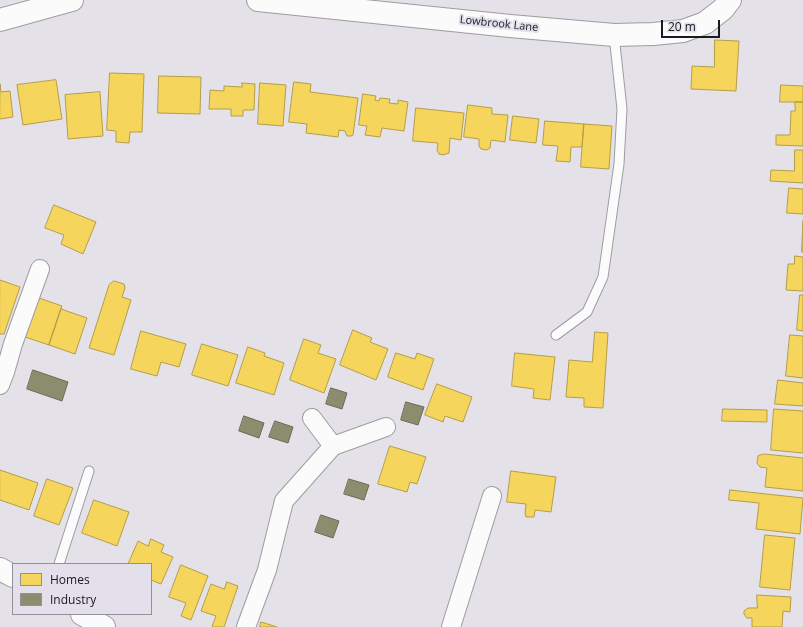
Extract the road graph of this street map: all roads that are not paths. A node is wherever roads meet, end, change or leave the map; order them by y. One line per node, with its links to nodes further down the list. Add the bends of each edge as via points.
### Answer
1 (72, 0): 4 (street)
2 (258, 0): 5 (street, Lowbrook Lane)
3 (730, 0): 5 (street, Lowbrook Lane, via 705,23 683,31)
4 (0, 20)
5 (614, 35): 7 (lane, via 622,109 620,156 603,277 587,312)
6 (40, 269): 8 (street)
7 (556, 335)
8 (0, 385)
9 (312, 418): 11 (street)
10 (386, 427): 11 (street)
11 (333, 446): 19 (street, via 284,501 267,570)
12 (89, 471): 14 (lane)
13 (492, 496): 20 (street)
14 (59, 563)
15 (0, 569): 16 (street)
16 (12, 575)
17 (84, 615): 18 (street)
18 (104, 627)
19 (246, 627)
20 (451, 627)

